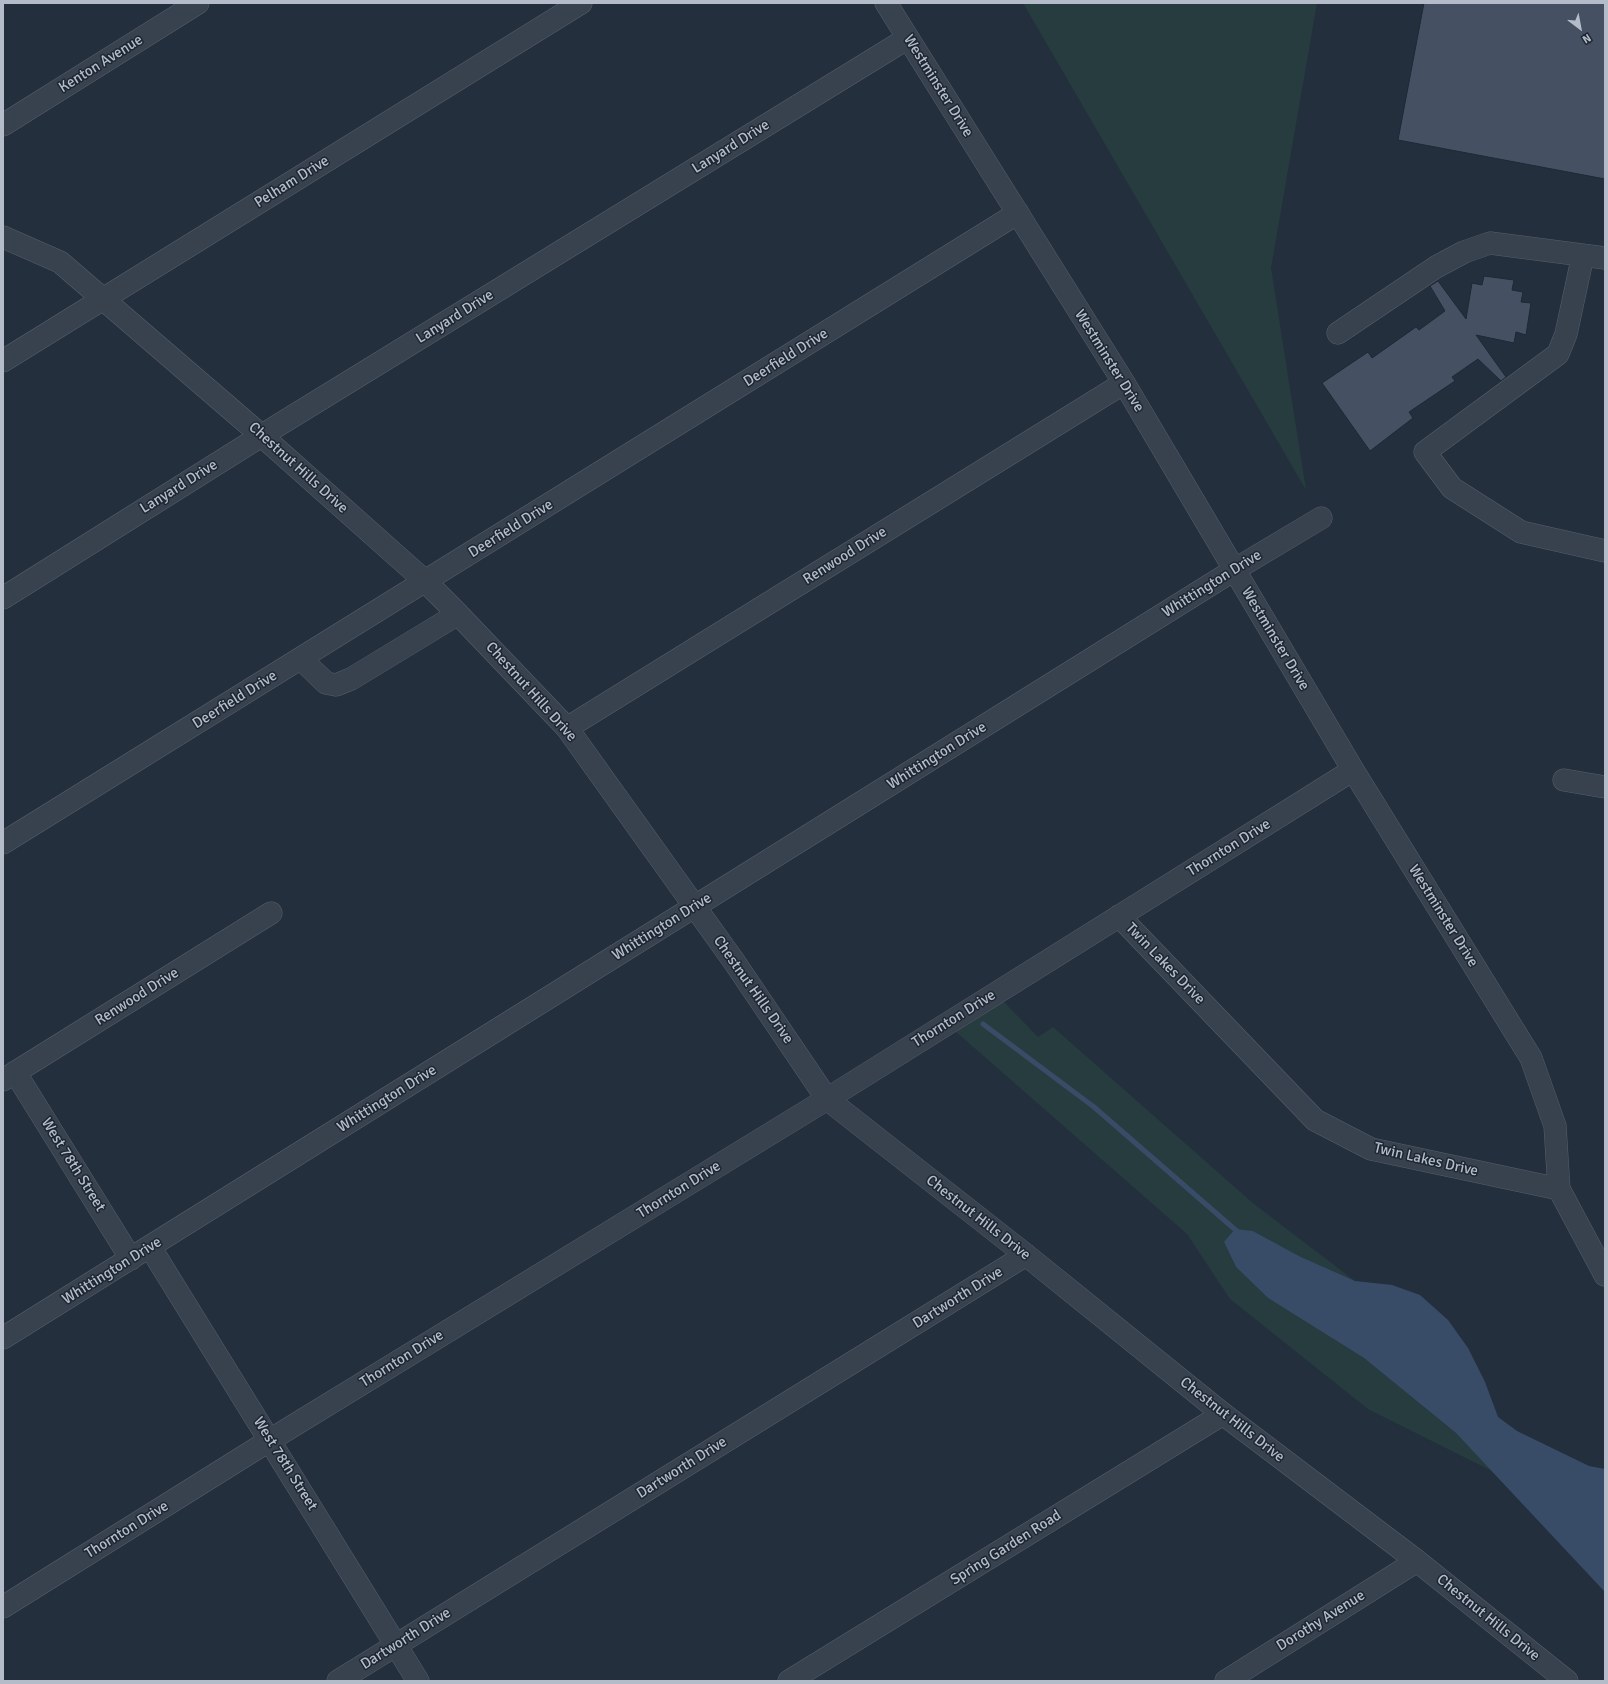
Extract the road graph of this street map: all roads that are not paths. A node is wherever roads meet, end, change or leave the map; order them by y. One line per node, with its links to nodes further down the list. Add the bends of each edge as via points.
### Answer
1 (198, 3): 5 (street, Kenton Avenue)
2 (581, 3): 10 (street, Pelham Drive)
3 (886, 3): 4 (street, Westminster Drive)
4 (908, 38): 6 (street, Westminster Drive); 14 (street, Lanyard Drive)
5 (3, 125)
6 (1018, 213): 13 (street, Westminster Drive); 18 (street, Deerfield Drive)
7 (3, 237): 10 (street, Chestnut Hills Drive, via 60,262)
8 (1582, 255): 9 (street); 11 (street, via 1490,243 1436,266); 16 (street, via 1566,334 1558,354 1424,452 1452,488 1521,532)
9 (1605, 258)
10 (102, 299): 12 (street, Pelham Drive); 14 (street, Chestnut Hills Drive)
11 (1338, 333)
12 (3, 361)
13 (1124, 383): 17 (street, Westminster Drive); 22 (street, Renwood Drive)
14 (262, 436): 18 (street, Chestnut Hills Drive); 19 (street, Lanyard Drive)
15 (1322, 518): 17 (street, Whittington Drive)
16 (1605, 551)
17 (1234, 570): 23 (street, Westminster Drive); 27 (street, Whittington Drive)
18 (426, 582): 20 (street, Chestnut Hills Drive); 21 (street, Deerfield Drive)
19 (3, 598)
20 (458, 614): 21 (street, via 351,679 336,685 326,683); 22 (street, Chestnut Hills Drive)
21 (301, 659): 26 (street, Deerfield Drive)
22 (567, 728): 27 (street, Chestnut Hills Drive)
23 (1353, 770): 29 (street, Thornton Drive); 32 (street, Westminster Drive, via 1531,1058 1555,1126)
24 (1564, 780): 25 (street)
25 (1605, 787)
26 (3, 843)
27 (694, 907): 31 (street, Chestnut Hills Drive); 33 (street, Whittington Drive)
28 (271, 913): 30 (street, Renwood Drive)
29 (1119, 916): 31 (street, Thornton Drive); 32 (street, Twin Lakes Drive, via 1315,1120 1371,1148)
30 (9, 1076): 35 (street, West 78th Street)
31 (827, 1099): 34 (street, Chestnut Hills Drive); 39 (street, Thornton Drive)
32 (1558, 1189): 36 (street)
33 (150, 1247): 35 (street, Whittington Drive); 39 (street, West 78th Street)
34 (1026, 1255): 38 (street, Chestnut Hills Drive); 42 (street, Dartworth Drive)
35 (131, 1259): 37 (street, Whittington Drive)
36 (1605, 1275)
37 (3, 1338)
38 (1223, 1414): 40 (street, Chestnut Hills Drive); 45 (street, Spring Garden Road)
39 (270, 1440): 41 (street, Thornton Drive); 42 (street, West 78th Street)
40 (1417, 1561): 46 (street, Dorothy Avenue); 47 (street, Chestnut Hills Drive)
41 (3, 1608)
42 (396, 1645): 43 (street, Dartworth Drive); 44 (street, West 78th Street)
43 (338, 1681)
44 (418, 1681)
45 (789, 1681)
46 (1226, 1681)
47 (1567, 1681)

